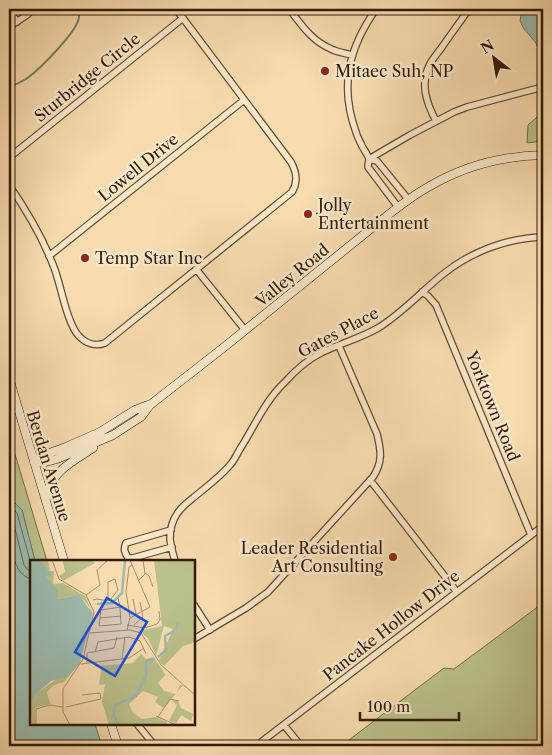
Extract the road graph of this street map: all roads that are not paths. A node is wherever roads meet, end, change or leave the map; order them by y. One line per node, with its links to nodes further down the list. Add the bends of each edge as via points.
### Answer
1 (9, 9): 8 (street)
2 (33, 9): 8 (street)
3 (176, 9): 7 (street)
4 (289, 9): 10 (street, via 314,39 331,50)
5 (376, 9): 10 (street)
6 (468, 9): 13 (street, via 426,75 428,108)
7 (184, 18): 12 (street); 15 (street, Sturbridge Circle)
8 (17, 22): 9 (street)
9 (9, 27)
10 (352, 55): 16 (street, via 347,93 352,120)
11 (543, 87): 13 (street, via 467,107)
12 (244, 100): 21 (street, Lowell Drive); 22 (street, via 291,162 296,175 295,187)
13 (436, 121): 16 (street)
14 (543, 155): 18 (main road, Valley Road, via 483,164 444,178)
15 (9, 159)
16 (369, 159): 18 (street, via 377,161); 19 (street, via 368,167)
17 (9, 185): 21 (street)
18 (408, 199): 19 (main road, Valley Road)
19 (398, 207): 24 (main road, Valley Road)
20 (543, 237): 23 (street, Gates Place, via 502,244 474,255 458,263)
21 (49, 256): 22 (street, via 74,330 83,340 95,345 105,343)
22 (196, 269): 24 (street)
23 (422, 292): 25 (street, Gates Place, via 378,328); 34 (street, Yorktown Road, via 436,305)
24 (245, 330): 27 (main road, Valley Road)
25 (339, 346): 30 (street, via 377,434 380,464); 33 (street, Gates Place, via 309,360 282,385 230,465 181,508)
26 (9, 378): 29 (main road, Berdan Avenue)
27 (150, 405): 28 (main road, Valley Road, via 141,417); 29 (main road, Valley Road)
28 (113, 435): 29 (main road, Valley Road, via 57,459); 31 (main road, via 59,472 48,489)
29 (34, 462): 31 (main road, Berdan Avenue)
30 (370, 480): 38 (street); 40 (street, via 268,592)
31 (46, 500): 36 (main road, Berdan Avenue)
32 (543, 526): 34 (street, Pancake Hollow Drive)
33 (171, 530): 35 (street, Gates Place); 35 (street, via 126,543 124,548 128,558 133,558)
34 (531, 535): 38 (street, Pancake Hollow Drive)
35 (172, 547): 37 (street, Gates Place)
36 (64, 560)
37 (175, 560)
38 (457, 592): 42 (street, Pancake Hollow Drive)
39 (195, 608): 40 (street)
40 (210, 630): 41 (street)
41 (195, 638)
42 (284, 724): 47 (street, Pancake Hollow Drive); 48 (street)
43 (111, 725): 45 (main road)
44 (138, 725): 46 (street)
45 (118, 746)
46 (155, 746)
47 (256, 746)
48 (301, 746)

